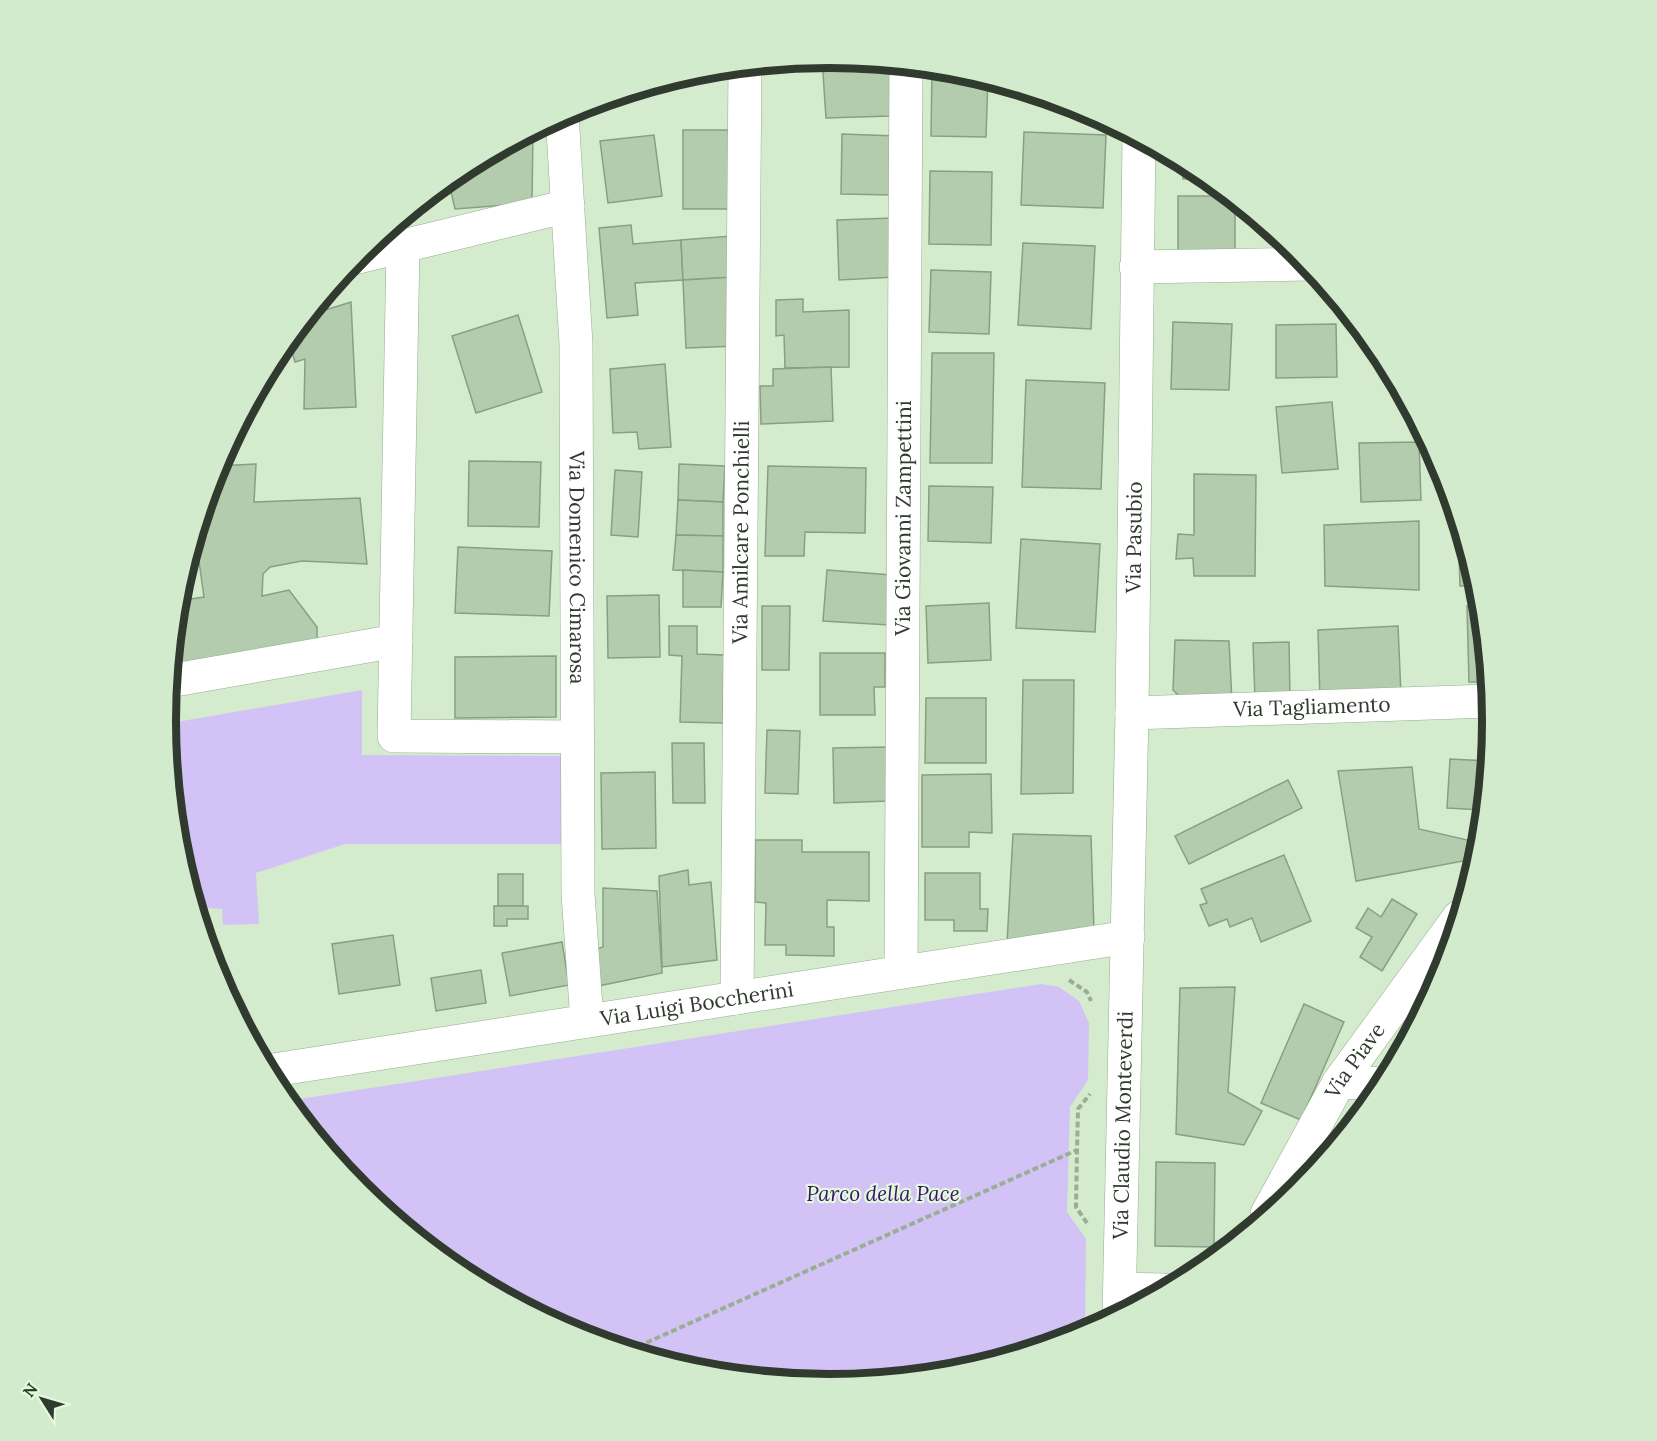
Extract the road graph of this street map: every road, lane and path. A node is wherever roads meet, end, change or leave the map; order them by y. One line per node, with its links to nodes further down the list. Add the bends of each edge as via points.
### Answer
1 (906, 72): 17 (street, Via Giovanni Zampettini)
2 (745, 73): 19 (street, Via Amilcare Ponchielli)
3 (563, 125): 5 (street, Via Domenico Cimarosa)
4 (1139, 146): 9 (street, Via Pasubio)
5 (568, 206): 6 (street); 14 (street, Via Domenico Cimarosa, via 576,344)
6 (403, 246): 7 (street); 10 (street)
7 (373, 253)
8 (1295, 264): 9 (street)
9 (1136, 267): 13 (street, Via Pasubio)
10 (396, 641): 11 (street); 14 (street, via 394,736)
11 (177, 680)
12 (1481, 701): 13 (street, Via Tagliamento)
13 (1132, 713): 15 (street, Via Pasubio)
14 (578, 737): 21 (street, Via Domenico Cimarosa, via 578,894)
15 (1128, 937): 17 (street, Via Luigi Boccherini); 29 (street, Via Claudio Monteverdi)
16 (1444, 937): 23 (street, Via Piave)
17 (901, 971): 19 (street, Via Luigi Boccherini)
18 (1063, 976): 20 (path, via 1088,992)
19 (737, 998): 21 (street, Via Luigi Boccherini)
20 (1095, 1011)
21 (587, 1021): 22 (street, Via Luigi Boccherini)
22 (277, 1069)
23 (1339, 1082): 24 (street); 27 (street, Via Piave)
24 (1371, 1083)
25 (1091, 1092): 26 (path, via 1078,1109)
26 (1077, 1150): 28 (path, via 1077,1207); 30 (path)
27 (1280, 1191)
28 (1090, 1226)
29 (1120, 1301)
30 (640, 1345)

